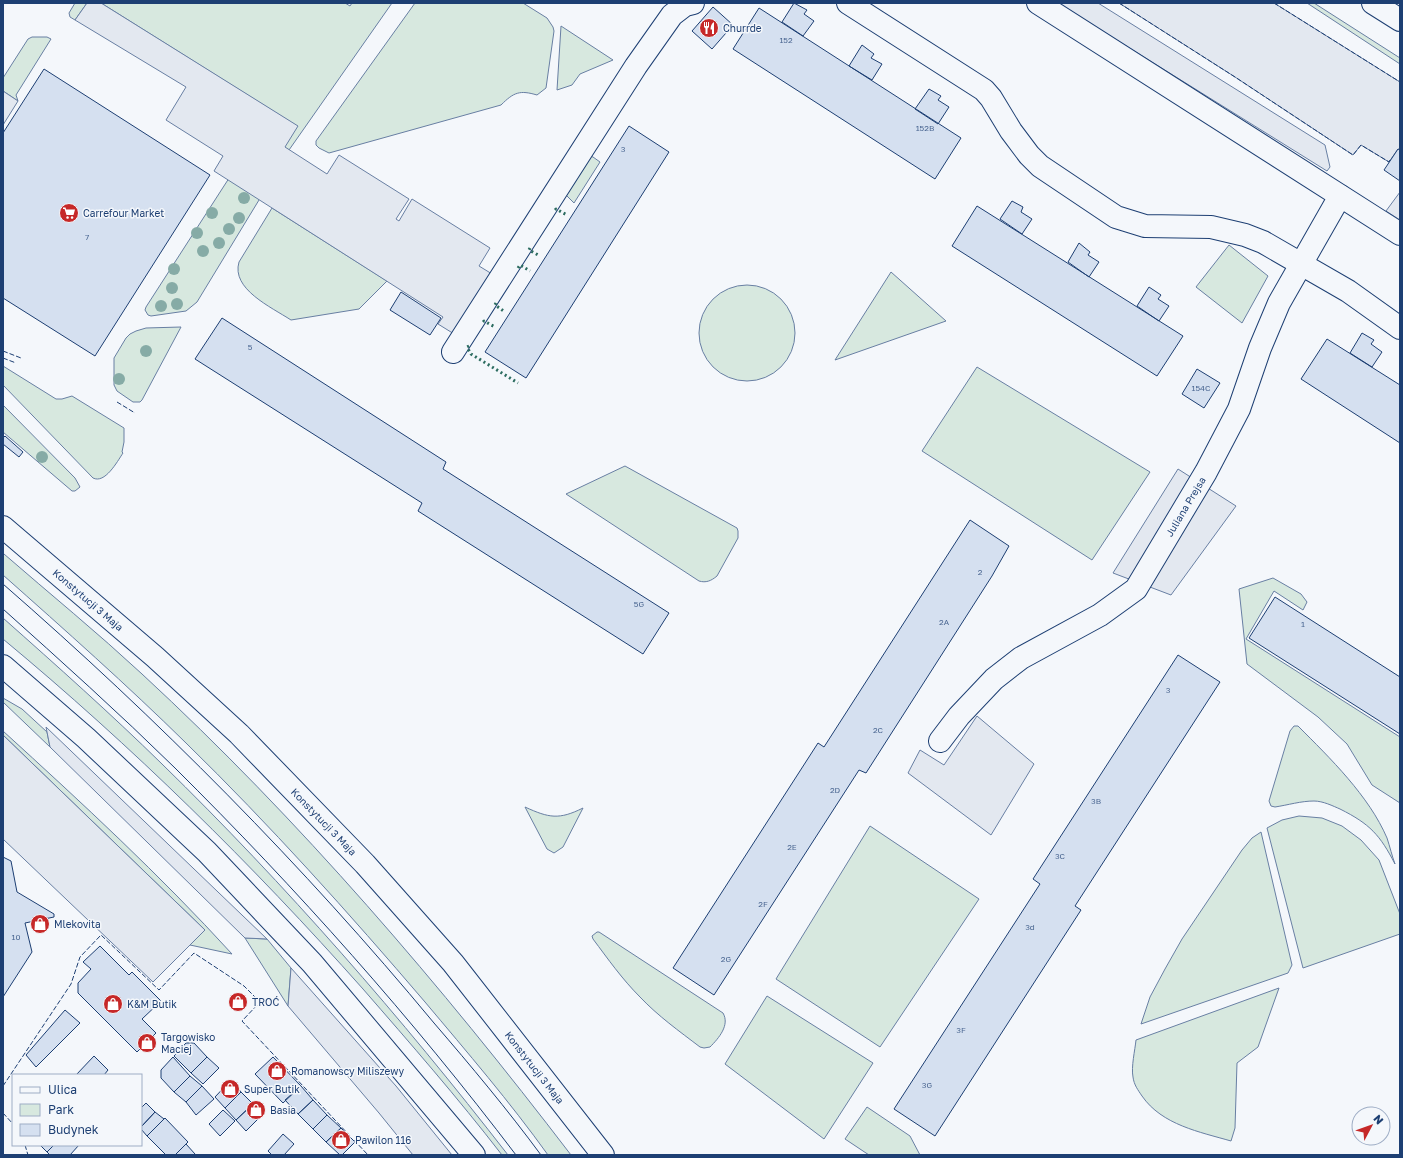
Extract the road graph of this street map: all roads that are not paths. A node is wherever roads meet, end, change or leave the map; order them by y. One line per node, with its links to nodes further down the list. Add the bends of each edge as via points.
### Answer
1 (693, 3): 10 (street, via 685,5 672,15 636,66)
2 (848, 3): 8 (street, via 984,90 992,98 1028,155 1040,166 1116,217 1145,226 1211,227 1245,235 1264,242)
3 (1038, 3): 6 (street)
4 (1373, 3): 5 (street)
5 (1400, 20)
6 (1340, 196): 7 (street); 8 (street, Juliana Prejsa)
7 (1400, 234)
8 (1302, 264): 9 (street, via 1348,291); 13 (street, Juliana Prejsa, via 1279,303 1239,409 1206,472 1136,589 1100,615 1021,658 994,679 959,716)
9 (1400, 328)
10 (452, 352)
11 (3, 527): 15 (street, Konstytucji 3 Maja, via 155,657 239,734 365,864 453,963)
12 (3, 666): 14 (street, via 131,780 217,863 312,963)
13 (940, 741)
14 (474, 1155)
15 (603, 1155)

